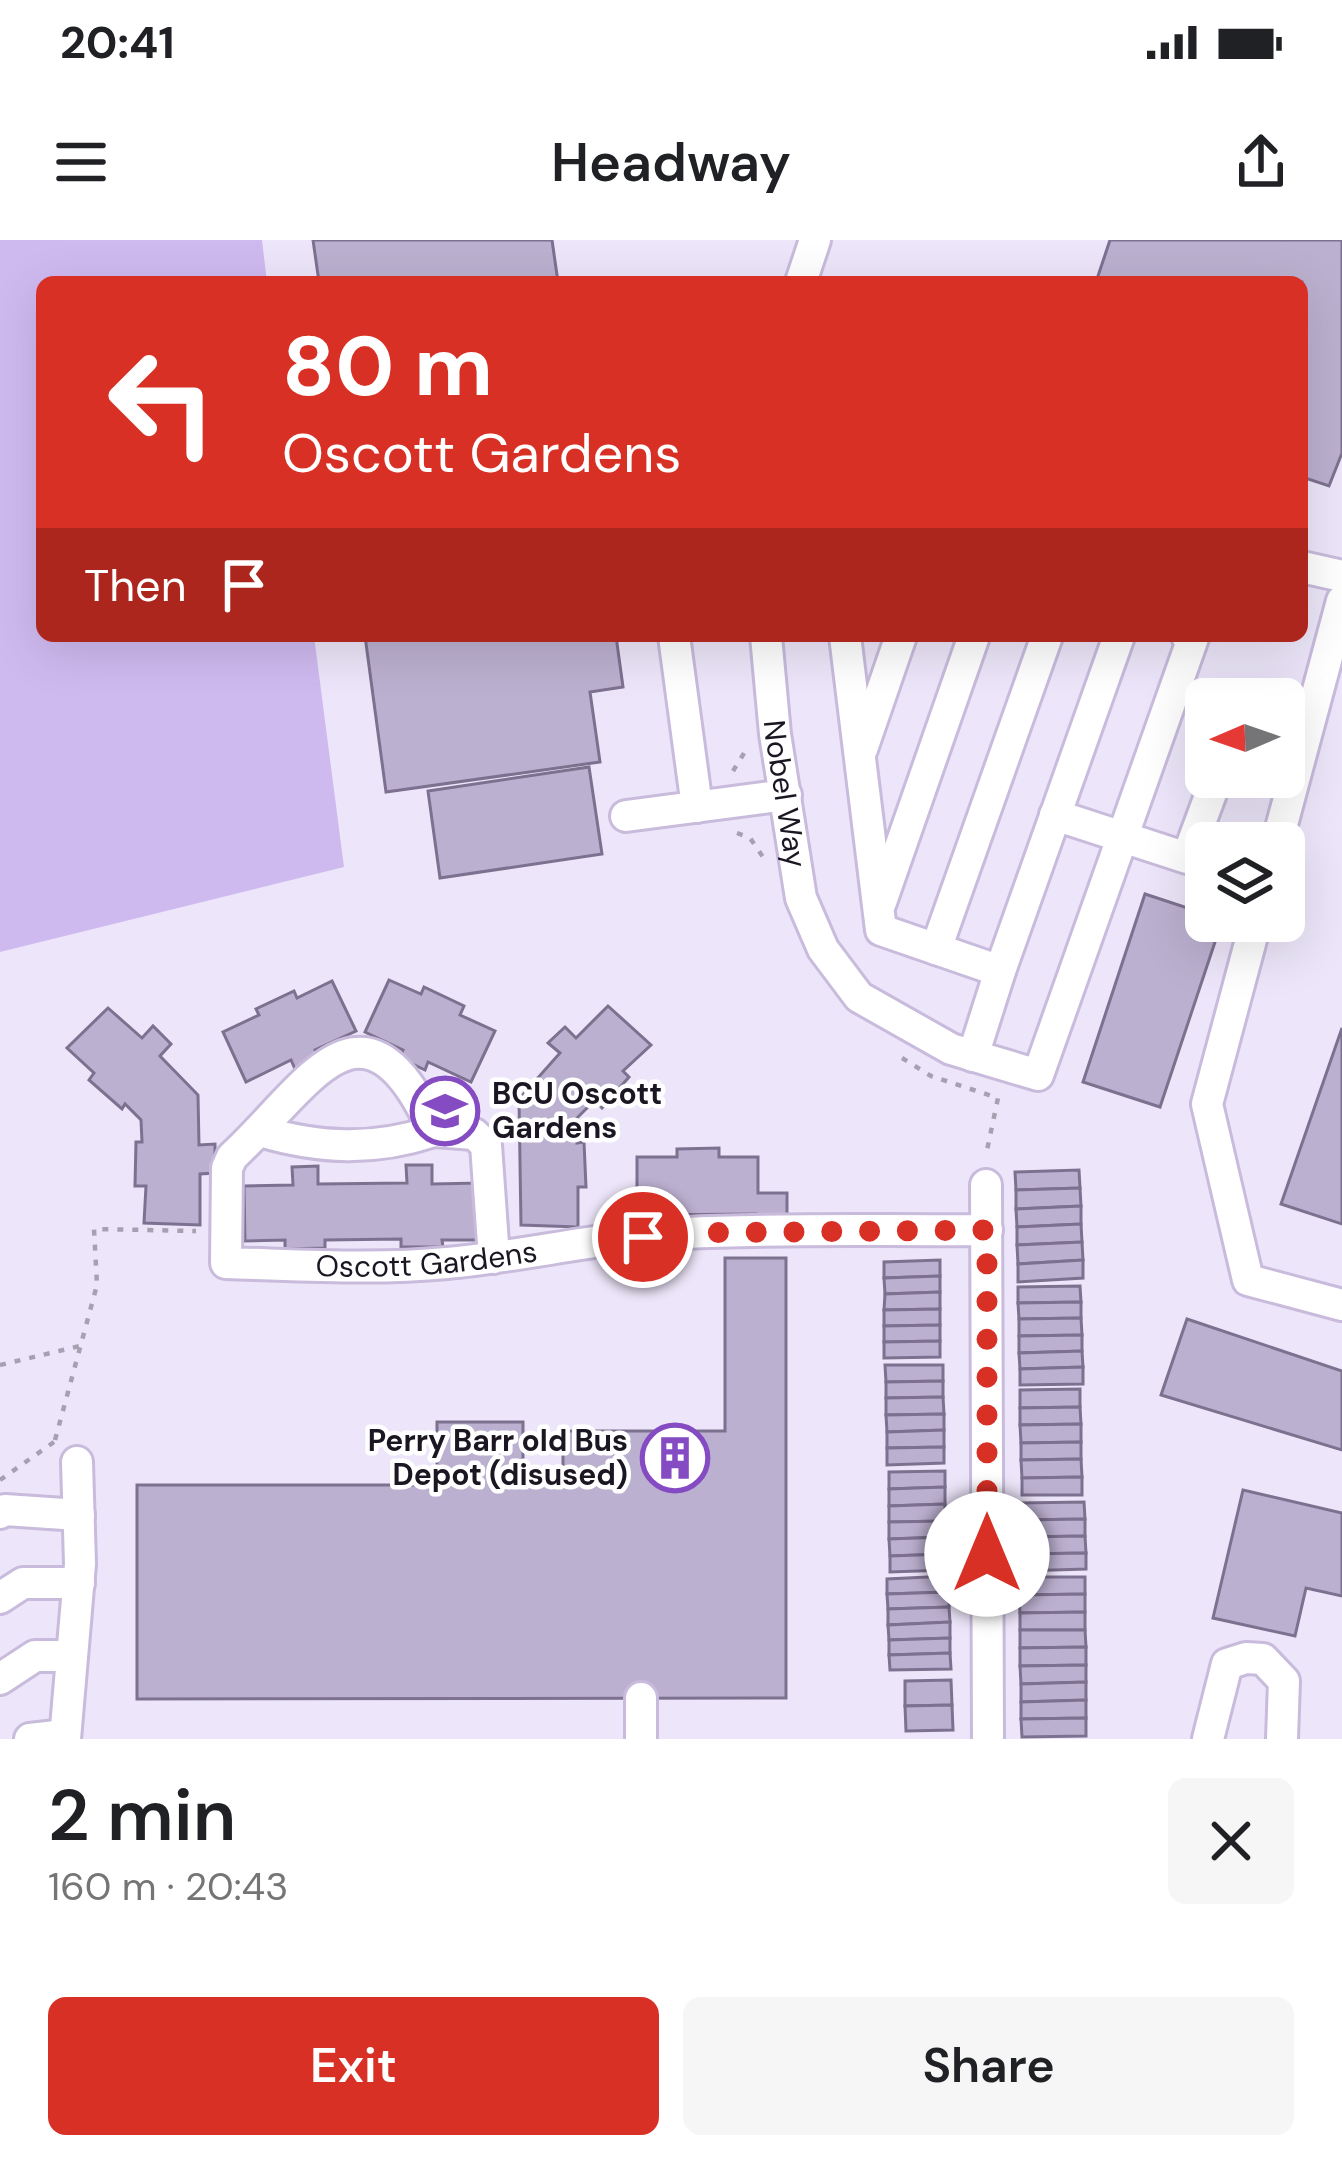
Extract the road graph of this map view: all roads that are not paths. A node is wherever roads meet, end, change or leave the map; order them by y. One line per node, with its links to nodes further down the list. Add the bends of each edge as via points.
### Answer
1 (815, 240): 2 (street)
2 (803, 276)
3 (1308, 568): 4 (street)
4 (1342, 576)
5 (1342, 601): 20 (street)
6 (675, 642): 17 (street)
7 (767, 642): 15 (street, Nobel Way)
8 (846, 642): 14 (street)
9 (899, 642): 14 (street)
10 (972, 642): 22 (street)
11 (1045, 642): 24 (street)
12 (1117, 642): 18 (street)
13 (1192, 642): 21 (street)
14 (860, 756): 22 (street)
15 (786, 795): 17 (street); 26 (street, Nobel Way, via 801,898 823,949 860,997)
16 (1209, 798): 21 (street, via 1187,858)
17 (697, 807): 19 (street)
18 (1055, 815): 21 (street); 25 (street)
19 (626, 816)
20 (1283, 822)
21 (1122, 837): 26 (street, Nobel Way, via 1038,1075)
22 (878, 910): 24 (street, via 881,930)
23 (1250, 942): 32 (street, via 1207,1104 1248,1280)
24 (936, 949): 25 (street)
25 (1000, 971): 26 (street)
26 (974, 1056)
27 (260, 1131): 28 (street, via 356,1147); 28 (street, via 325,1065 358,1050 405,1080); 31 (street, Oscott Gardens, via 227,1168 226,1263 394,1266)
28 (434, 1132): 31 (street, via 474,1134 486,1145)
29 (986, 1185): 30 (street)
30 (987, 1230): 31 (street, Oscott Gardens, via 680,1233); 44 (street)
31 (494, 1258)
32 (1342, 1305)
33 (63, 1453): 35 (street)
34 (0, 1513): 35 (street)
35 (79, 1515): 36 (street)
36 (79, 1583): 37 (street, via 23,1583); 38 (street)
37 (0, 1598)
38 (72, 1656): 39 (street, via 35,1656); 41 (street)
39 (0, 1679)
40 (641, 1698): 43 (street)
41 (65, 1737): 42 (street)
42 (30, 1739)
43 (641, 1739)
44 (988, 1739)
45 (1208, 1739): 46 (street, via 1227,1664 1246,1658 1263,1659 1284,1681)
46 (1282, 1739)

